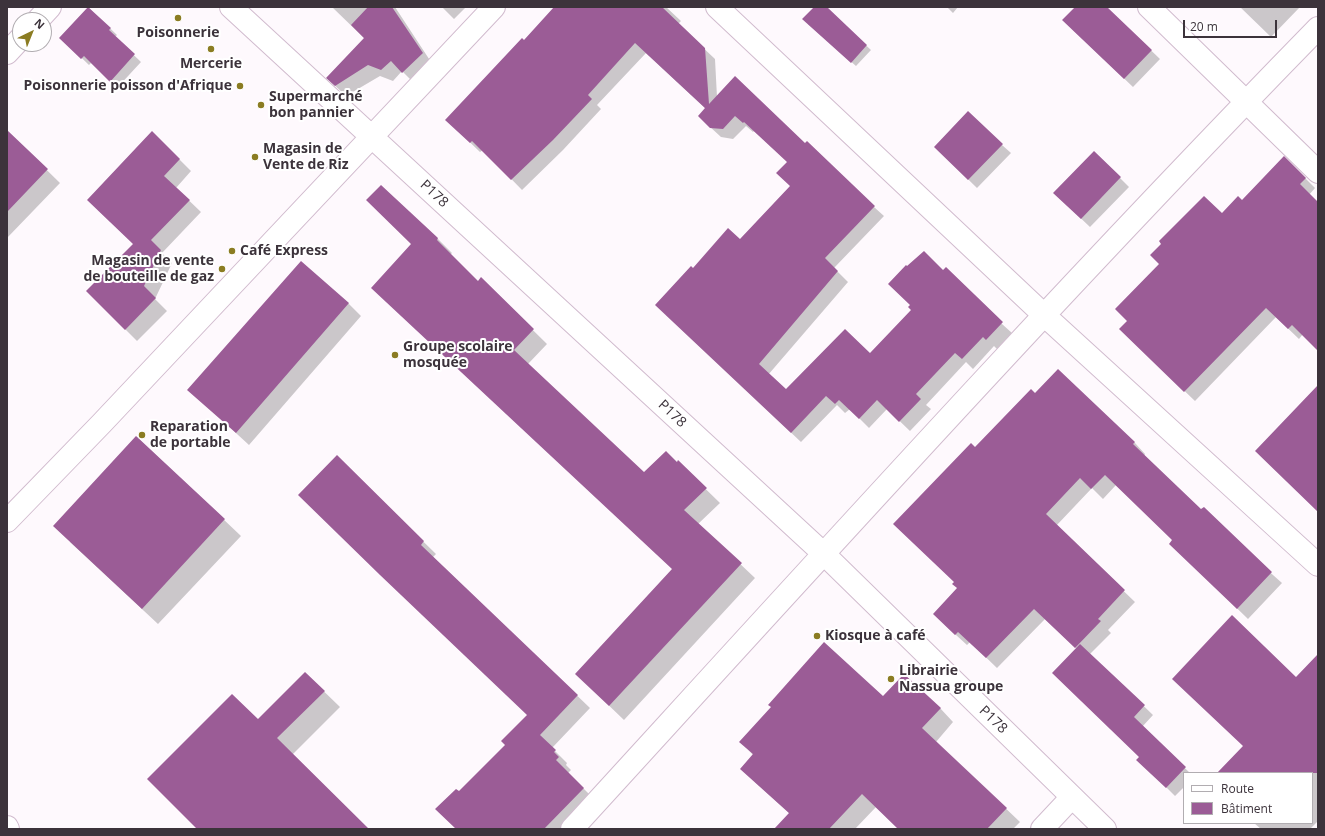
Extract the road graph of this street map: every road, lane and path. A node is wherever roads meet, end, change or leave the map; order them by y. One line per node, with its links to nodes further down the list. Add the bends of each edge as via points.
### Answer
1 (231, 7): 7 (street, P178)
2 (494, 7): 7 (street)
3 (716, 7): 9 (street)
4 (1149, 7): 6 (street)
5 (1318, 28): 6 (street)
6 (1246, 102): 8 (street); 9 (street)
7 (371, 136): 10 (street, via 102,423); 11 (street, P178)
8 (1318, 172)
9 (1044, 315): 11 (street); 12 (street)
10 (7, 520)
11 (824, 554): 13 (street, P178); 14 (street)
12 (1318, 565)
13 (1072, 797): 15 (street); 16 (street, P178)
14 (572, 829)
15 (1042, 829)
16 (1105, 829)

